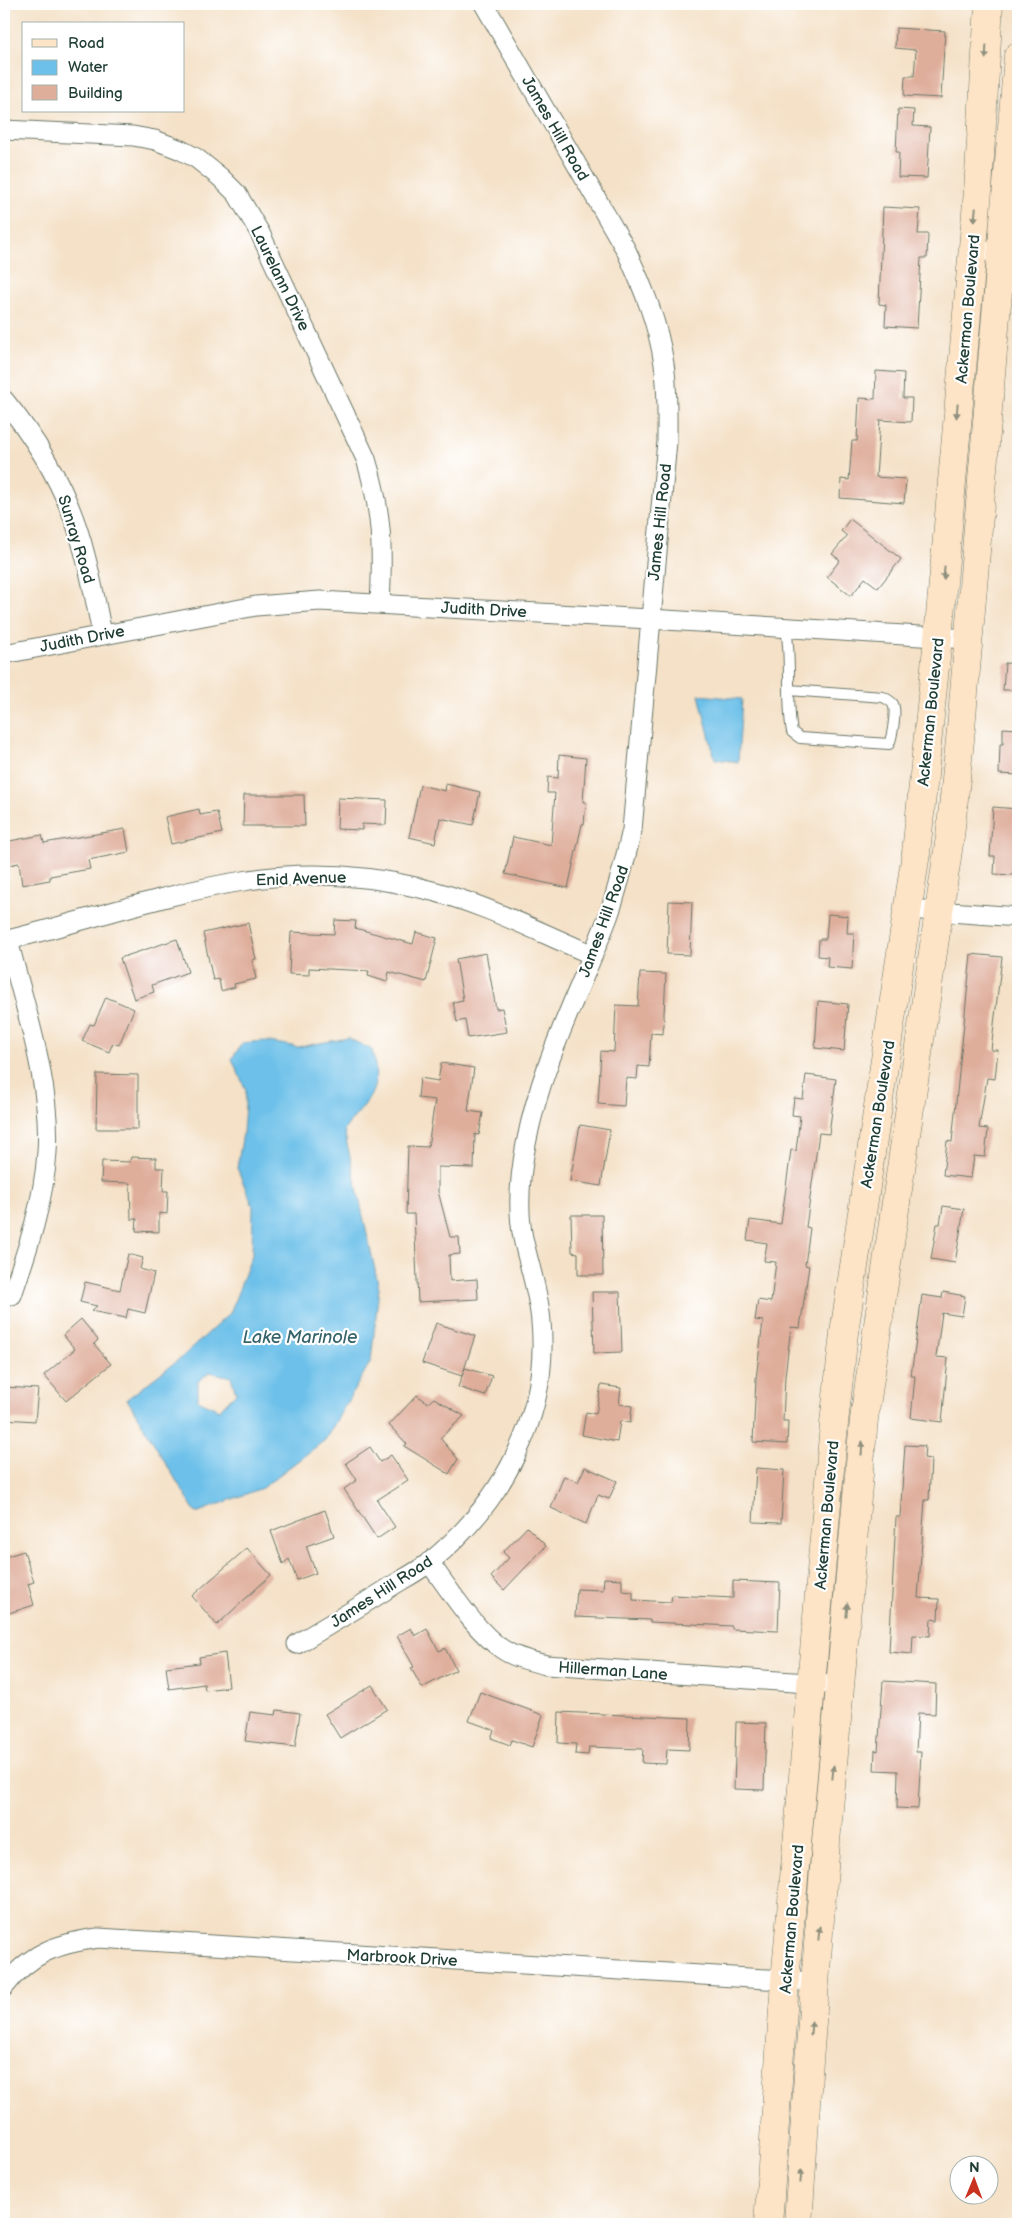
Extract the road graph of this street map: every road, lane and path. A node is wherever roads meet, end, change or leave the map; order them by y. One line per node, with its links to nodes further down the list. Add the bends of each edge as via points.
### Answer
1 (484, 4): 9 (street, James Hill Road, via 626,250 655,323 667,391 667,441)
2 (989, 4): 5 (street, Ackerman Boulevard, one-way to 5)
3 (1018, 56): 6 (street, Ackerman Boulevard)
4 (4, 130): 8 (street, Laurelann Drive, via 133,136 155,140 196,158 237,194 260,233 366,459 380,511)
5 (972, 250): 6 (street); 12 (street, Ackerman Boulevard, one-way to 12)
6 (1010, 254): 13 (street, Ackerman Boulevard)
7 (4, 400): 11 (street, Sunray Road, via 40,449 72,514 85,554)
8 (380, 603): 9 (street, Judith Drive); 11 (street, Judith Drive, via 320,600 256,606)
9 (650, 618): 10 (street, Judith Drive); 20 (street, James Hill Road, via 632,830 624,868)
10 (786, 628): 12 (street, Judith Drive); 15 (lane, via 790,648)
11 (102, 634): 14 (street, Judith Drive)
12 (938, 638): 13 (street, Judith Drive); 16 (street, Ackerman Boulevard)
13 (968, 639): 17 (street, Ackerman Boulevard, via 952,818)
14 (4, 654)
15 (789, 690): 15 (lane, via 792,732 800,738 889,744 894,706 883,697)
16 (909, 909): 17 (street); 24 (street, Ackerman Boulevard, via 844,1333)
17 (939, 912): 18 (street); 25 (street, Ackerman Boulevard, one-way to 17, via 864,1419)
18 (1018, 917)
19 (6, 941): 20 (street, Enid Avenue, via 243,881 343,876 421,888 465,901); 21 (street, via 42,1081 47,1116 44,1186)
20 (593, 955): 22 (street, James Hill Road, via 557,1038 540,1089 520,1179 523,1236 540,1309 543,1342 536,1405 509,1470 487,1504 466,1529)
21 (12, 1295)
22 (429, 1562): 23 (street, James Hill Road); 24 (street, Hillerman Lane, via 486,1637 520,1659 546,1665)
23 (297, 1644)
24 (811, 1683): 25 (street, Hillerman Lane); 26 (street, Ackerman Boulevard)
25 (840, 1685): 27 (street, Ackerman Boulevard, one-way to 25)
26 (785, 1981): 27 (street, Marbrook Drive); 28 (street, Marbrook Drive, via 98,1938 48,1949 15,1972); 29 (street, Ackerman Boulevard)
27 (815, 1982): 30 (street, Ackerman Boulevard, one-way to 27)
28 (4, 1987)
29 (768, 2224)
30 (798, 2224)

